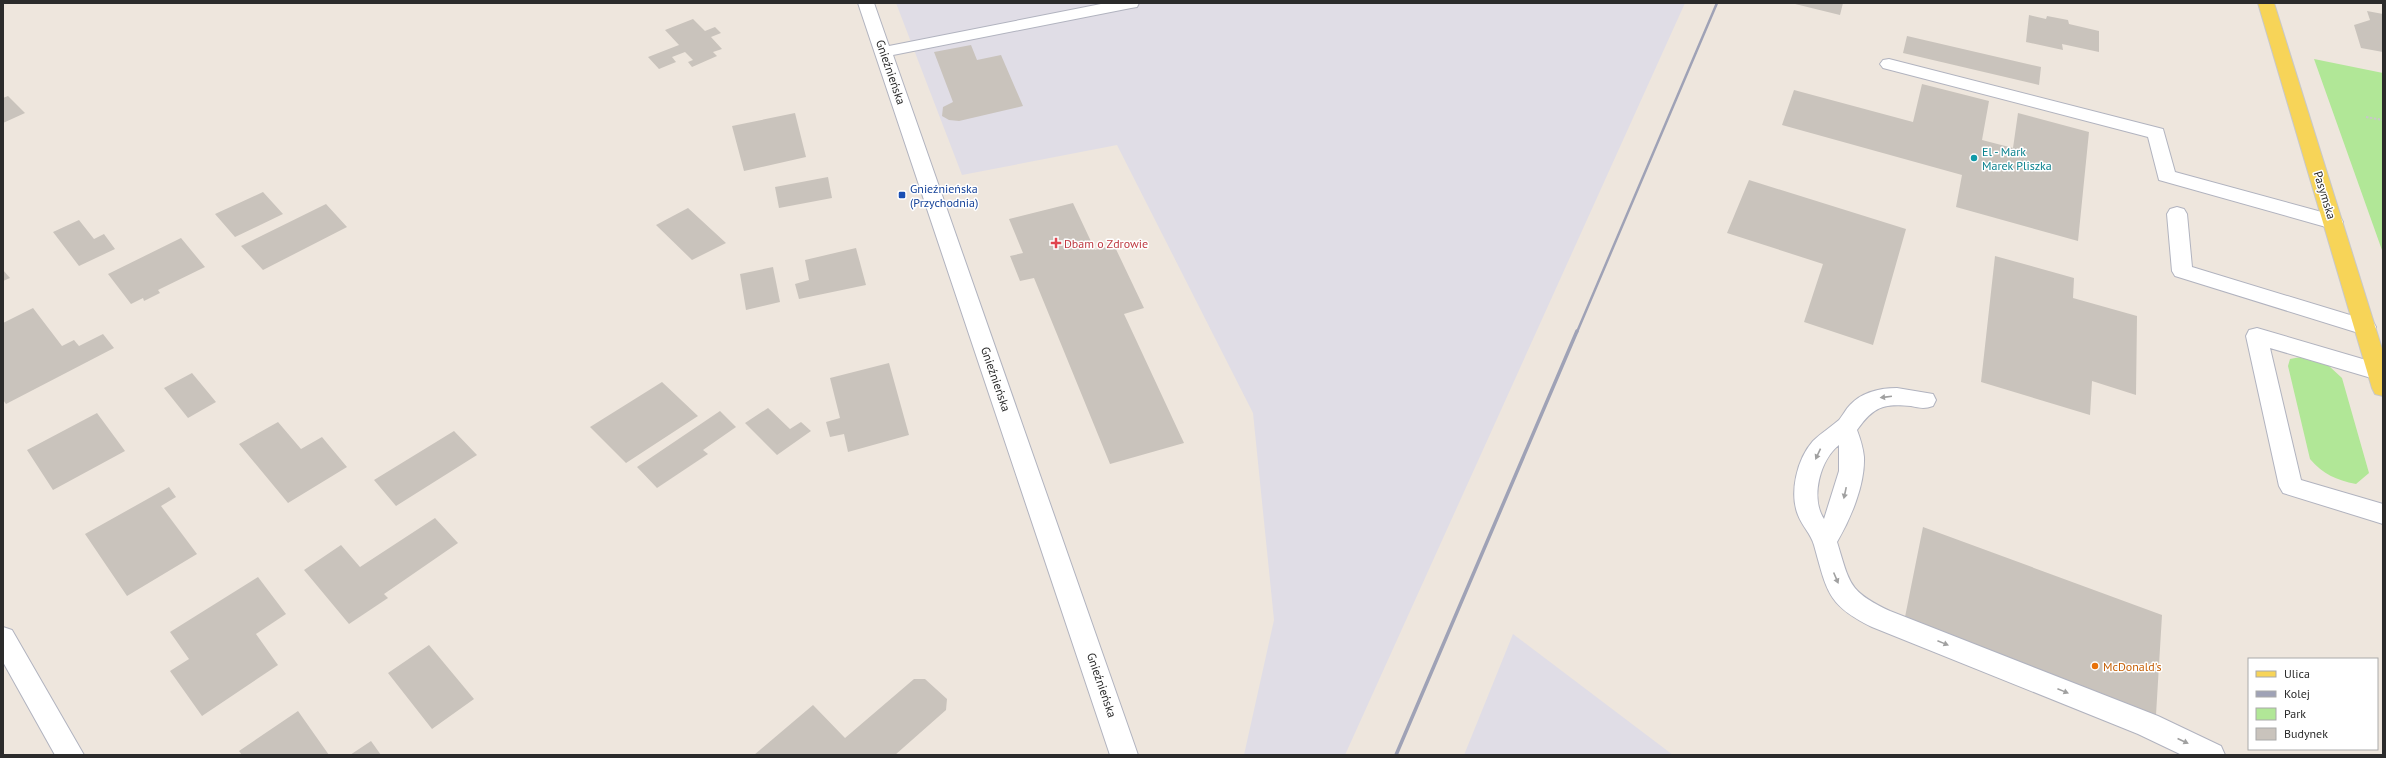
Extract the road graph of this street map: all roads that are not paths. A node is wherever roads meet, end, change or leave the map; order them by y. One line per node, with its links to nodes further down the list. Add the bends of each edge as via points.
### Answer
1 (866, 3): 4 (street, Gnieźnieńska)
2 (1131, 3): 4 (street)
3 (2266, 3): 7 (main road, Pasymska)
4 (884, 52): 16 (street, Gnieźnieńska)
5 (1889, 64): 7 (street, via 2156,133 2166,176)
6 (2177, 214): 8 (street, via 2182,271)
7 (2333, 222): 8 (main road, Pasymska)
8 (2365, 326): 9 (main road, Pasymska)
9 (2381, 380): 12 (street, via 2257,336 2290,486)
10 (1925, 400): 11 (street, one-way to 11, via 1898,396 1878,398 1858,411)
11 (1845, 428): 13 (street, one-way to 13, via 1852,460 1835,526); 13 (street, one-way to 13, via 1830,438 1819,450 1806,494 1810,514)
12 (2383, 514)
13 (1825, 540): 17 (street, one-way to 17, via 1840,589 1854,605 1881,619 2148,724)
14 (3, 638): 15 (street)
15 (70, 755)
16 (1124, 755)
17 (2211, 755)

